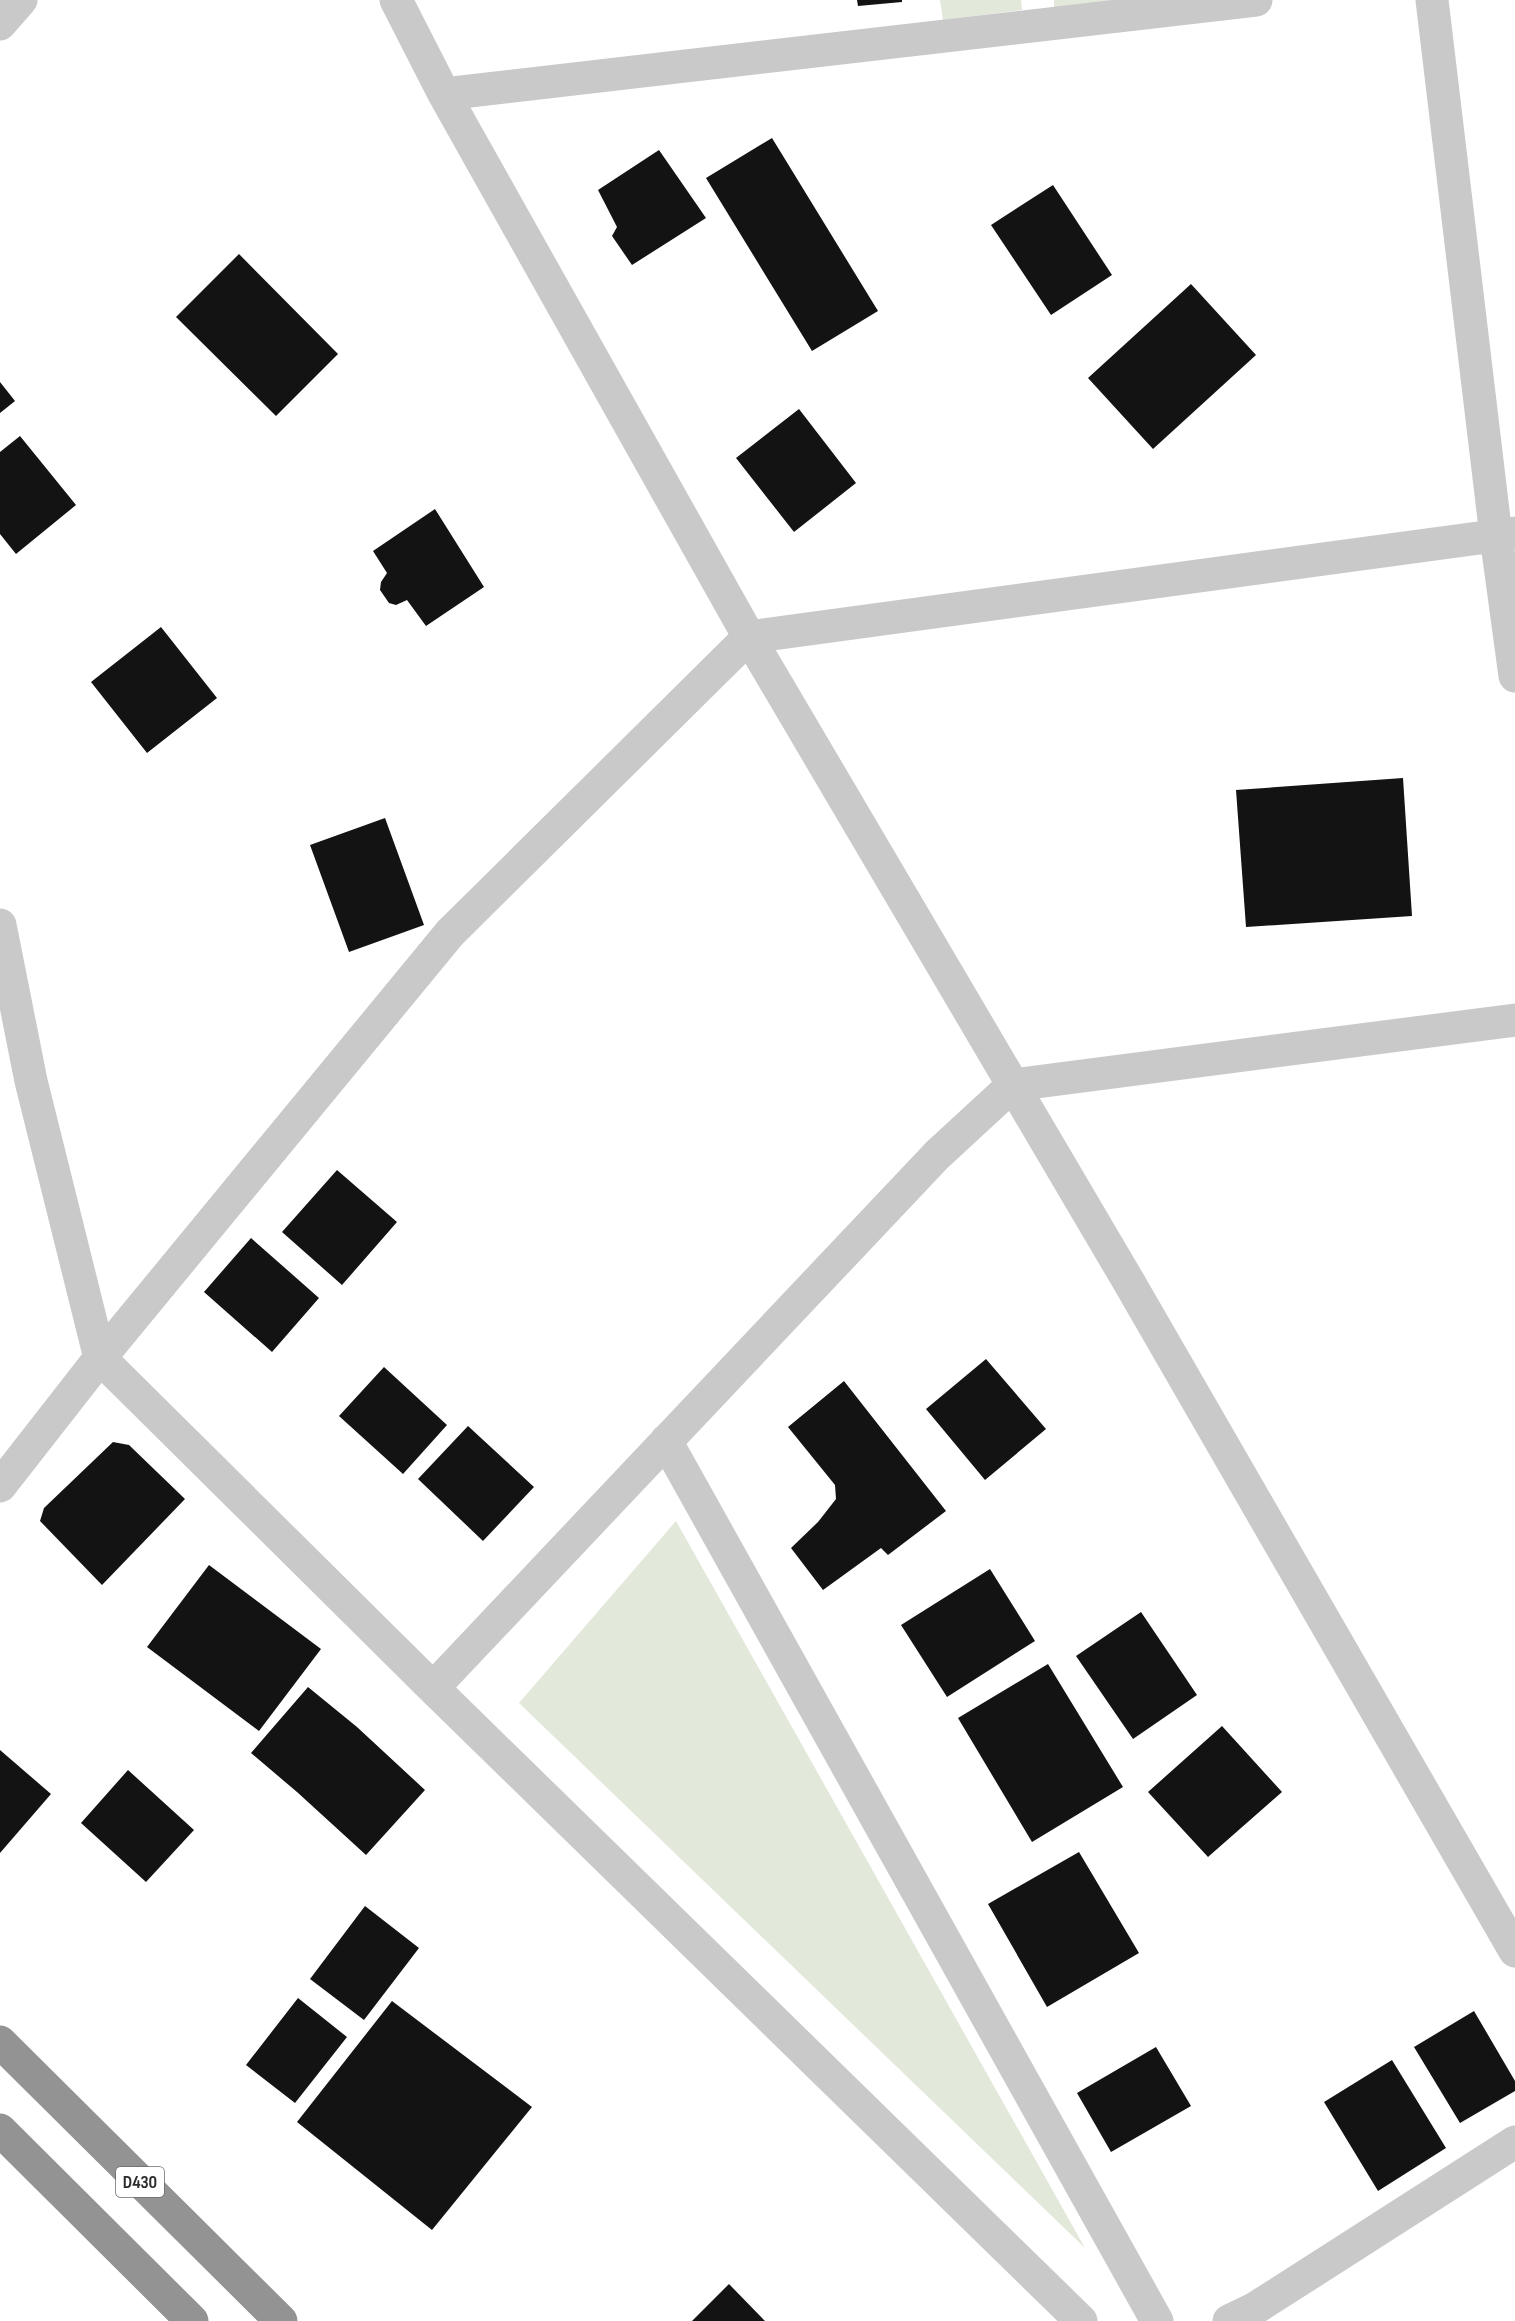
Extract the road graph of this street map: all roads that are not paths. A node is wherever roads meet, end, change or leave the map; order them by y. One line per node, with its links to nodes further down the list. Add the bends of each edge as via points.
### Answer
1 (21, 0): 5 (street)
2 (396, 0): 6 (street)
3 (1256, 0): 6 (street)
4 (1432, 0): 7 (street)
5 (0, 24)
6 (444, 94): 8 (street)
7 (1506, 535): 8 (street); 9 (street)
8 (750, 637): 12 (street); 13 (street, via 450,933)
9 (1515, 676)
10 (0, 925): 13 (street, via 31,1081)
11 (1515, 1020): 12 (street)
12 (1013, 1085): 14 (street, via 937,1155); 17 (street)
13 (100, 1358): 15 (street); 16 (street)
14 (666, 1441): 16 (street); 24 (street)
15 (0, 1486)
16 (433, 1688): 23 (street)
17 (1515, 1951)
18 (0, 2042): 22 (highway, D430)
19 (0, 2130): 21 (highway)
20 (1515, 2142): 25 (street, via 1254,2309)
21 (192, 2321)
22 (281, 2321)
23 (1081, 2321)
24 (1157, 2321)
25 (1229, 2321)

